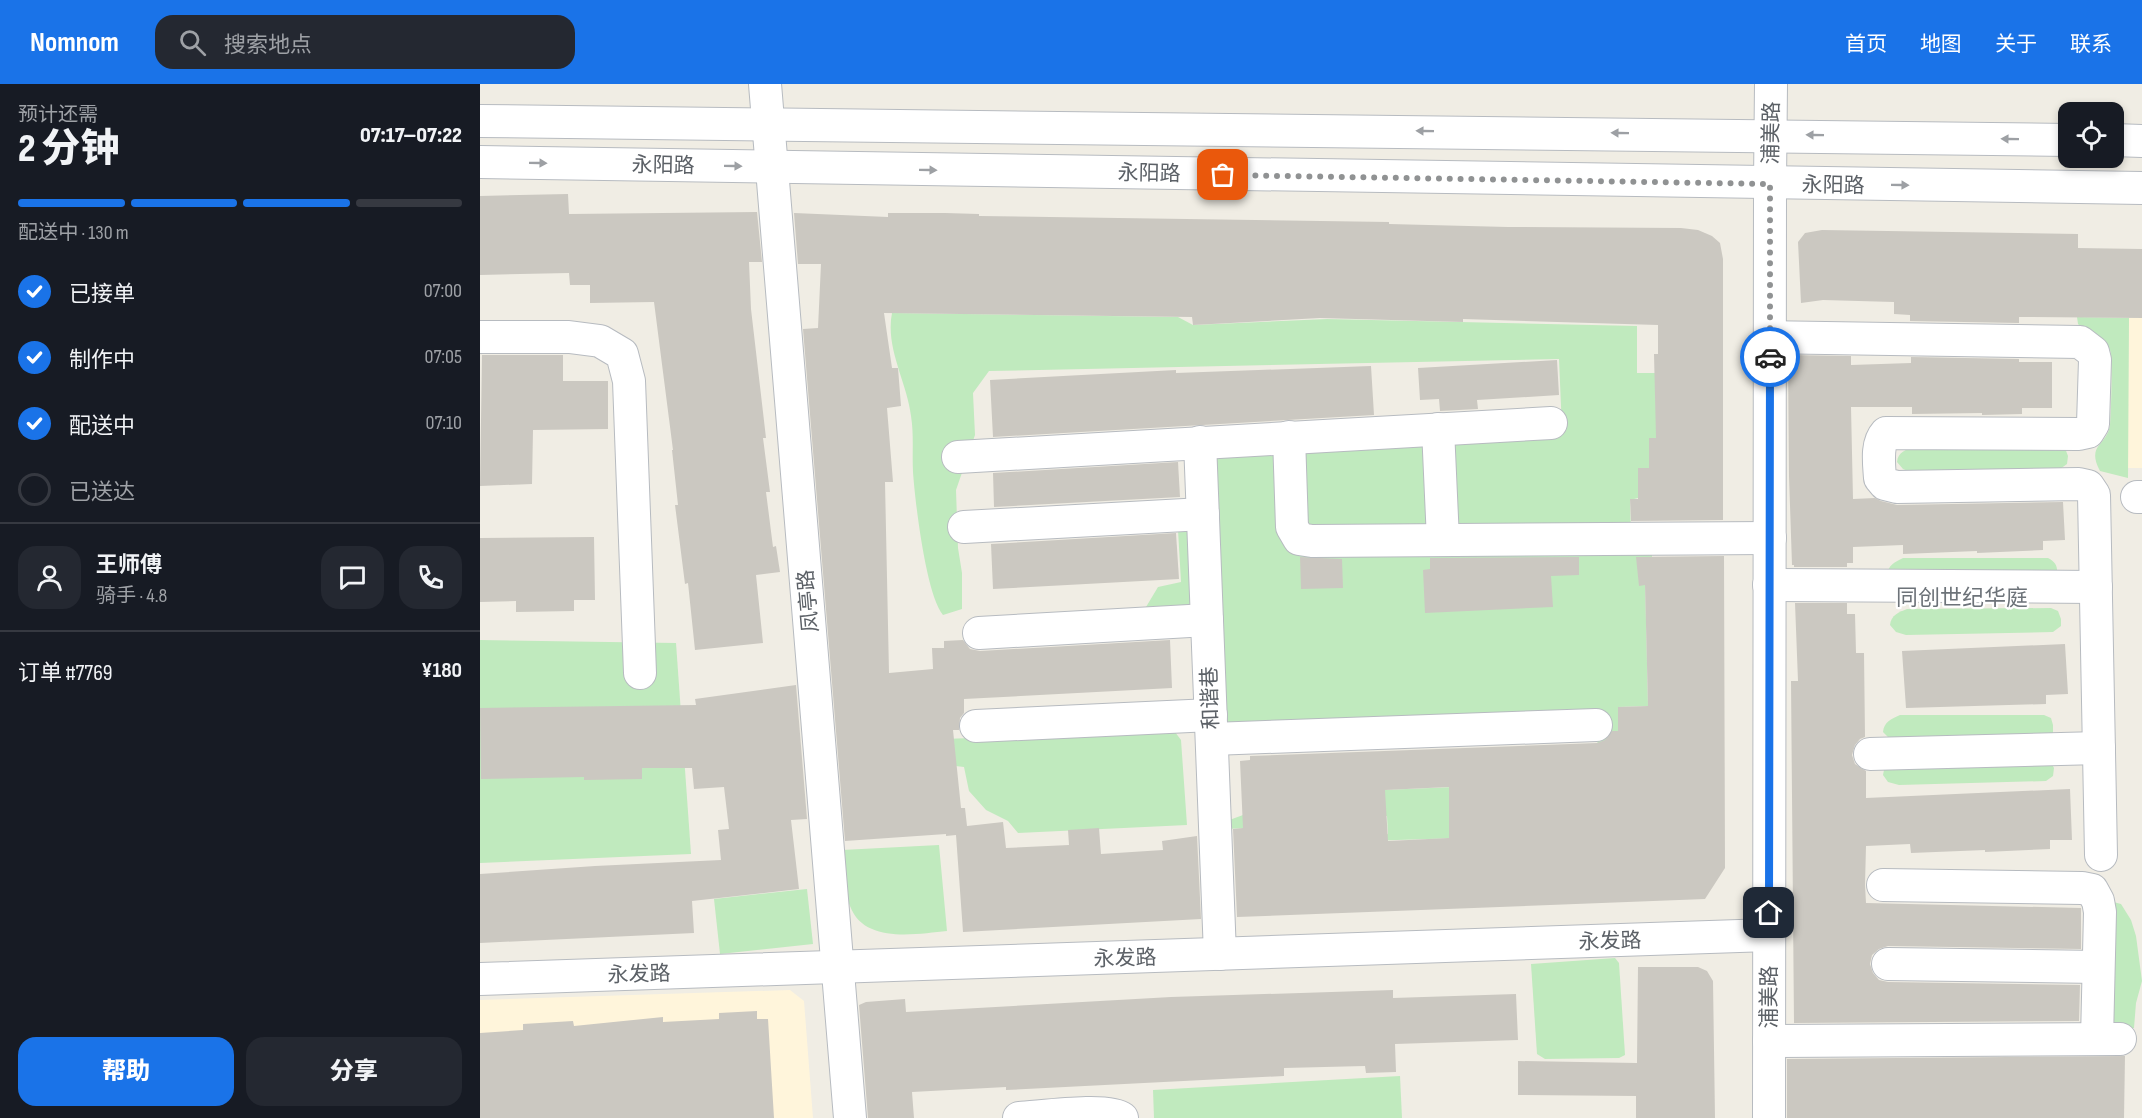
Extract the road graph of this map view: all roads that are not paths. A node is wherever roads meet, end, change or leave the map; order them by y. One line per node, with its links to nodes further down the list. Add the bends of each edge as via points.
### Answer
1 (765, 84): 4 (street, 凤亭路)
2 (1771, 84): 5 (street, 浦美路)
3 (480, 121): 4 (street, 永阳路)
4 (768, 124): 5 (street, 永阳路, one-way to 4); 10 (street, 凤亭路)
5 (1770, 135): 6 (street, 永阳路, one-way to 5); 11 (street, 浦美路)
6 (2058, 140)
7 (2124, 140): 8 (street)
8 (2142, 141)
9 (480, 162): 10 (street, 永阳路, one-way to 10)
10 (772, 167): 11 (street, 永阳路, one-way to 11); 42 (street, 凤亭路)
11 (1770, 184): 12 (street, 永阳路, one-way to 12); 14 (street, 浦美路)
12 (2142, 188)
13 (480, 337): 30 (street, via 569,337 600,341 622,354 629,381)
14 (1770, 337): 17 (street, via 2080,342 2093,351 2095,360 2093,424 2088,432); 24 (street, 浦美路)
15 (1551, 423): 16 (street)
16 (1438, 429): 18 (street); 25 (street)
17 (2079, 434): 21 (street); 21 (street, via 1886,433 1881,438 1879,455 1880,478 1897,487)
18 (1289, 437): 19 (street); 25 (street, via 1292,527 1299,538)
19 (1200, 442): 20 (street); 22 (street, 和谐巷)
20 (958, 457)
21 (2079, 484): 27 (street, via 2088,486 2094,495)
22 (1203, 514): 23 (street); 28 (street, 和谐巷)
23 (964, 526)
24 (1770, 538): 25 (street); 26 (street, 浦美路)
25 (1443, 540)
26 (1769, 585): 27 (street); 38 (street, 浦美路)
27 (2096, 587): 34 (street)
28 (1207, 620): 29 (street); 33 (street, 和谐巷)
29 (979, 633)
30 (640, 673)
31 (1596, 725): 33 (street)
32 (976, 726): 33 (street)
33 (1211, 727): 39 (street, 和谐巷)
34 (2099, 748): 35 (street); 36 (street)
35 (1870, 754)
36 (2101, 855)
37 (1883, 885): 41 (street, via 2092,890 2100,912)
38 (1769, 935): 39 (street, 永发路); 44 (street, 浦美路)
39 (1220, 954): 42 (street, 永发路)
40 (1887, 964): 41 (street)
41 (2098, 967): 44 (street, via 2109,1039)
42 (838, 968): 43 (street, 永发路); 45 (street, 凤亭路)
43 (480, 978)
44 (1769, 1041): 48 (street, 浦美路)
45 (850, 1118)
46 (1019, 1118): 47 (street, via 1098,1113)
47 (1122, 1118)
48 (1769, 1118)

